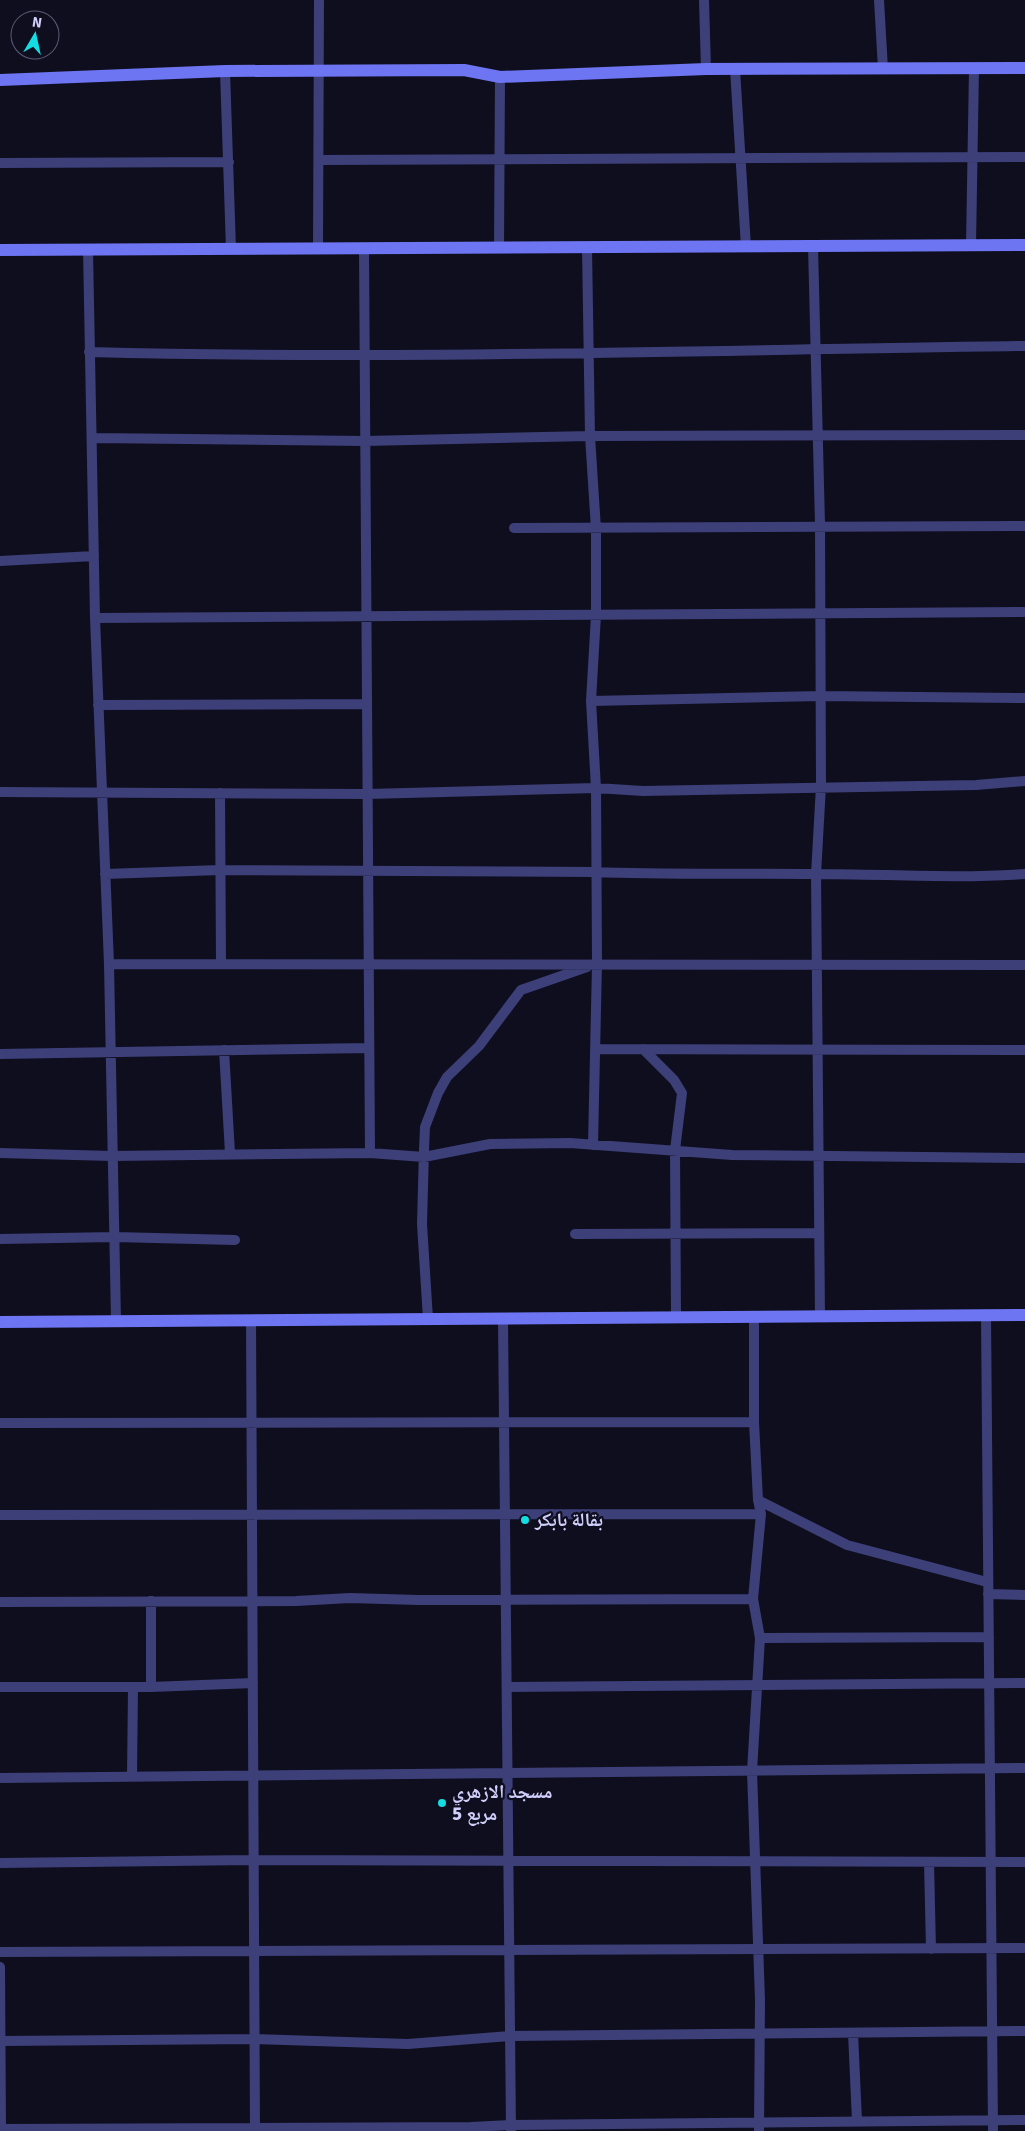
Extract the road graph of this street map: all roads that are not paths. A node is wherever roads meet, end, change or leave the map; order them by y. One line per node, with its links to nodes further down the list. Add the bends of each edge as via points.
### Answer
1 (319, 0): 9 (street)
2 (704, 0): 6 (street)
3 (879, 0): 8 (street)
4 (974, 68): 5 (street); 8 (street); 15 (street)
5 (1025, 68)
6 (706, 69): 7 (street); 11 (street)
7 (735, 69): 8 (street); 16 (street)
8 (882, 69)
9 (319, 70): 10 (street); 11 (street, via 464,70); 17 (street)
10 (225, 71): 12 (street); 18 (street)
11 (500, 77): 14 (street)
12 (0, 80)
13 (1025, 157): 15 (street)
14 (499, 158): 16 (street); 17 (street); 26 (street)
15 (974, 158): 16 (street); 20 (street)
16 (742, 159): 24 (street)
17 (319, 160): 28 (street)
18 (229, 162): 19 (street); 27 (street)
19 (0, 163)
20 (971, 245): 21 (street); 22 (street)
21 (1025, 245)
22 (814, 246): 24 (street); 32 (street)
23 (587, 247): 24 (street); 26 (street); 34 (street)
24 (746, 247)
25 (364, 248): 26 (street); 28 (street); 35 (street)
26 (499, 248)
27 (231, 249): 28 (street); 30 (street)
28 (318, 249)
29 (0, 250): 30 (street)
30 (88, 250): 33 (street)
31 (1025, 346): 32 (street)
32 (817, 349): 34 (street); 36 (street)
33 (89, 352): 35 (street); 39 (street)
34 (589, 352): 35 (street); 38 (street)
35 (365, 355): 40 (street)
36 (819, 435): 37 (street); 38 (street); 42 (street)
37 (1025, 435)
38 (590, 436): 40 (street); 44 (street)
39 (93, 438): 40 (street); 45 (street)
40 (366, 441): 50 (street)
41 (1025, 526): 42 (street)
42 (820, 527): 44 (street); 48 (street)
43 (514, 528): 44 (street)
44 (596, 529): 49 (street)
45 (94, 556): 46 (street); 51 (street)
46 (0, 561)
47 (1025, 612): 48 (street)
48 (820, 614): 49 (street); 52 (street)
49 (596, 615): 50 (street); 54 (street)
50 (367, 616): 51 (street); 55 (street)
51 (95, 618): 56 (street)
52 (820, 696): 53 (street); 54 (street); 58 (street)
53 (1025, 698)
54 (591, 701): 59 (street)
55 (367, 704): 56 (street); 63 (street)
56 (98, 705): 61 (street)
57 (1025, 781): 58 (street)
58 (821, 786): 59 (street, via 642,791); 68 (street)
59 (596, 788): 63 (street); 66 (street)
60 (0, 792): 61 (street)
61 (100, 792): 62 (street); 67 (street)
62 (220, 793): 63 (street); 64 (street)
63 (368, 794): 65 (street)
64 (220, 870): 65 (street); 67 (street); 70 (street)
65 (368, 871): 66 (street); 72 (street)
66 (595, 872): 68 (street); 73 (street)
67 (105, 874): 71 (street)
68 (816, 874): 69 (street, via 933,877); 74 (street)
69 (1025, 874)
70 (220, 963): 71 (street); 72 (street)
71 (109, 964): 82 (street)
72 (369, 964): 73 (street); 76 (street)
73 (597, 964): 74 (street); 77 (street); 91 (street, via 521,990 479,1046 447,1077 425,1127)
74 (817, 964): 75 (street); 81 (street)
75 (1025, 965)
76 (370, 1048): 79 (street); 87 (street)
77 (595, 1049): 78 (street); 84 (street)
78 (643, 1049): 81 (street); 85 (street, via 674,1080 682,1093)
79 (224, 1050): 82 (street); 88 (street)
80 (1025, 1050): 81 (street)
81 (818, 1051): 90 (street)
82 (110, 1053): 83 (street); 89 (street)
83 (0, 1054)
84 (593, 1146): 85 (street); 91 (street, via 570,1143 490,1144)
85 (675, 1150): 90 (street, via 732,1155); 95 (street)
86 (0, 1153): 89 (street)
87 (370, 1153): 88 (street); 91 (street)
88 (230, 1154): 89 (street)
89 (112, 1156): 96 (street)
90 (818, 1156): 92 (street); 93 (street)
91 (424, 1157): 104 (street, via 422,1224)
92 (1025, 1158)
93 (818, 1233): 95 (street); 101 (street)
94 (575, 1234): 95 (street)
95 (676, 1235): 102 (street)
96 (115, 1237): 97 (street); 98 (street); 107 (street)
97 (0, 1239)
98 (235, 1240)
99 (986, 1315): 100 (street); 101 (street); 118 (street)
100 (1025, 1315)
101 (820, 1316): 103 (street)
102 (676, 1317): 103 (street); 105 (street)
103 (754, 1317): 110 (street)
104 (428, 1319): 105 (street); 106 (street)
105 (503, 1319): 109 (street)
106 (251, 1320): 107 (street); 112 (street)
107 (116, 1321): 108 (street)
108 (0, 1322)
109 (504, 1422): 110 (street); 112 (street); 114 (street)
110 (754, 1422): 113 (street)
111 (0, 1423): 112 (street)
112 (251, 1423): 117 (street)
113 (758, 1500): 115 (street); 118 (street, via 847,1545)
114 (505, 1514): 115 (street); 117 (street); 122 (street)
115 (762, 1514): 121 (street)
116 (0, 1515): 117 (street)
117 (252, 1515): 124 (street)
118 (987, 1582): 119 (street)
119 (988, 1594): 120 (street); 126 (street)
120 (1025, 1596)
121 (753, 1599): 122 (street); 127 (street)
122 (506, 1600): 124 (street, via 350,1598); 135 (street)
123 (151, 1601): 124 (street); 125 (street); 134 (street)
124 (252, 1601): 128 (street)
125 (0, 1602)
126 (989, 1637): 127 (street); 129 (street)
127 (760, 1638): 131 (street)
128 (253, 1683): 134 (street); 140 (street)
129 (989, 1683): 130 (street); 131 (street); 136 (street)
130 (1025, 1683)
131 (759, 1684): 135 (street); 138 (street)
132 (0, 1687): 133 (street)
133 (133, 1687): 134 (street); 141 (street)
134 (151, 1687)
135 (507, 1687): 139 (street)
136 (990, 1768): 137 (street); 138 (street); 147 (street)
137 (1025, 1768)
138 (752, 1770): 139 (street); 145 (street)
139 (507, 1773): 140 (street); 144 (street)
140 (253, 1775): 141 (street); 143 (street)
141 (132, 1776): 142 (street)
142 (0, 1778)
143 (252, 1860): 144 (street); 149 (street); 155 (street)
144 (508, 1860): 145 (street); 154 (street)
145 (755, 1861): 146 (street); 152 (street)
146 (929, 1862): 147 (street); 153 (street)
147 (991, 1862): 148 (street); 150 (street)
148 (1025, 1862)
149 (0, 1863)
150 (991, 1948): 151 (street); 153 (street); 159 (street)
151 (1025, 1948)
152 (758, 1949): 153 (street); 154 (street); 161 (street)
153 (931, 1949)
154 (509, 1950): 155 (street); 162 (street)
155 (254, 1951): 156 (street); 163 (street)
156 (0, 1952)
157 (0, 1967): 164 (street)
158 (1025, 2031): 159 (street)
159 (991, 2032): 160 (street); 167 (street)
160 (853, 2033): 161 (street); 166 (street)
161 (760, 2034): 162 (street); 168 (street)
162 (510, 2036): 163 (street, via 408,2044); 169 (street)
163 (254, 2039): 164 (street); 170 (street)
164 (0, 2041): 171 (street)
165 (1025, 2120): 167 (street)
166 (858, 2121): 167 (street); 168 (street)
167 (993, 2126)
168 (759, 2127): 169 (street)
169 (511, 2128): 170 (street)
170 (255, 2129): 171 (street)
171 (1, 2130)

